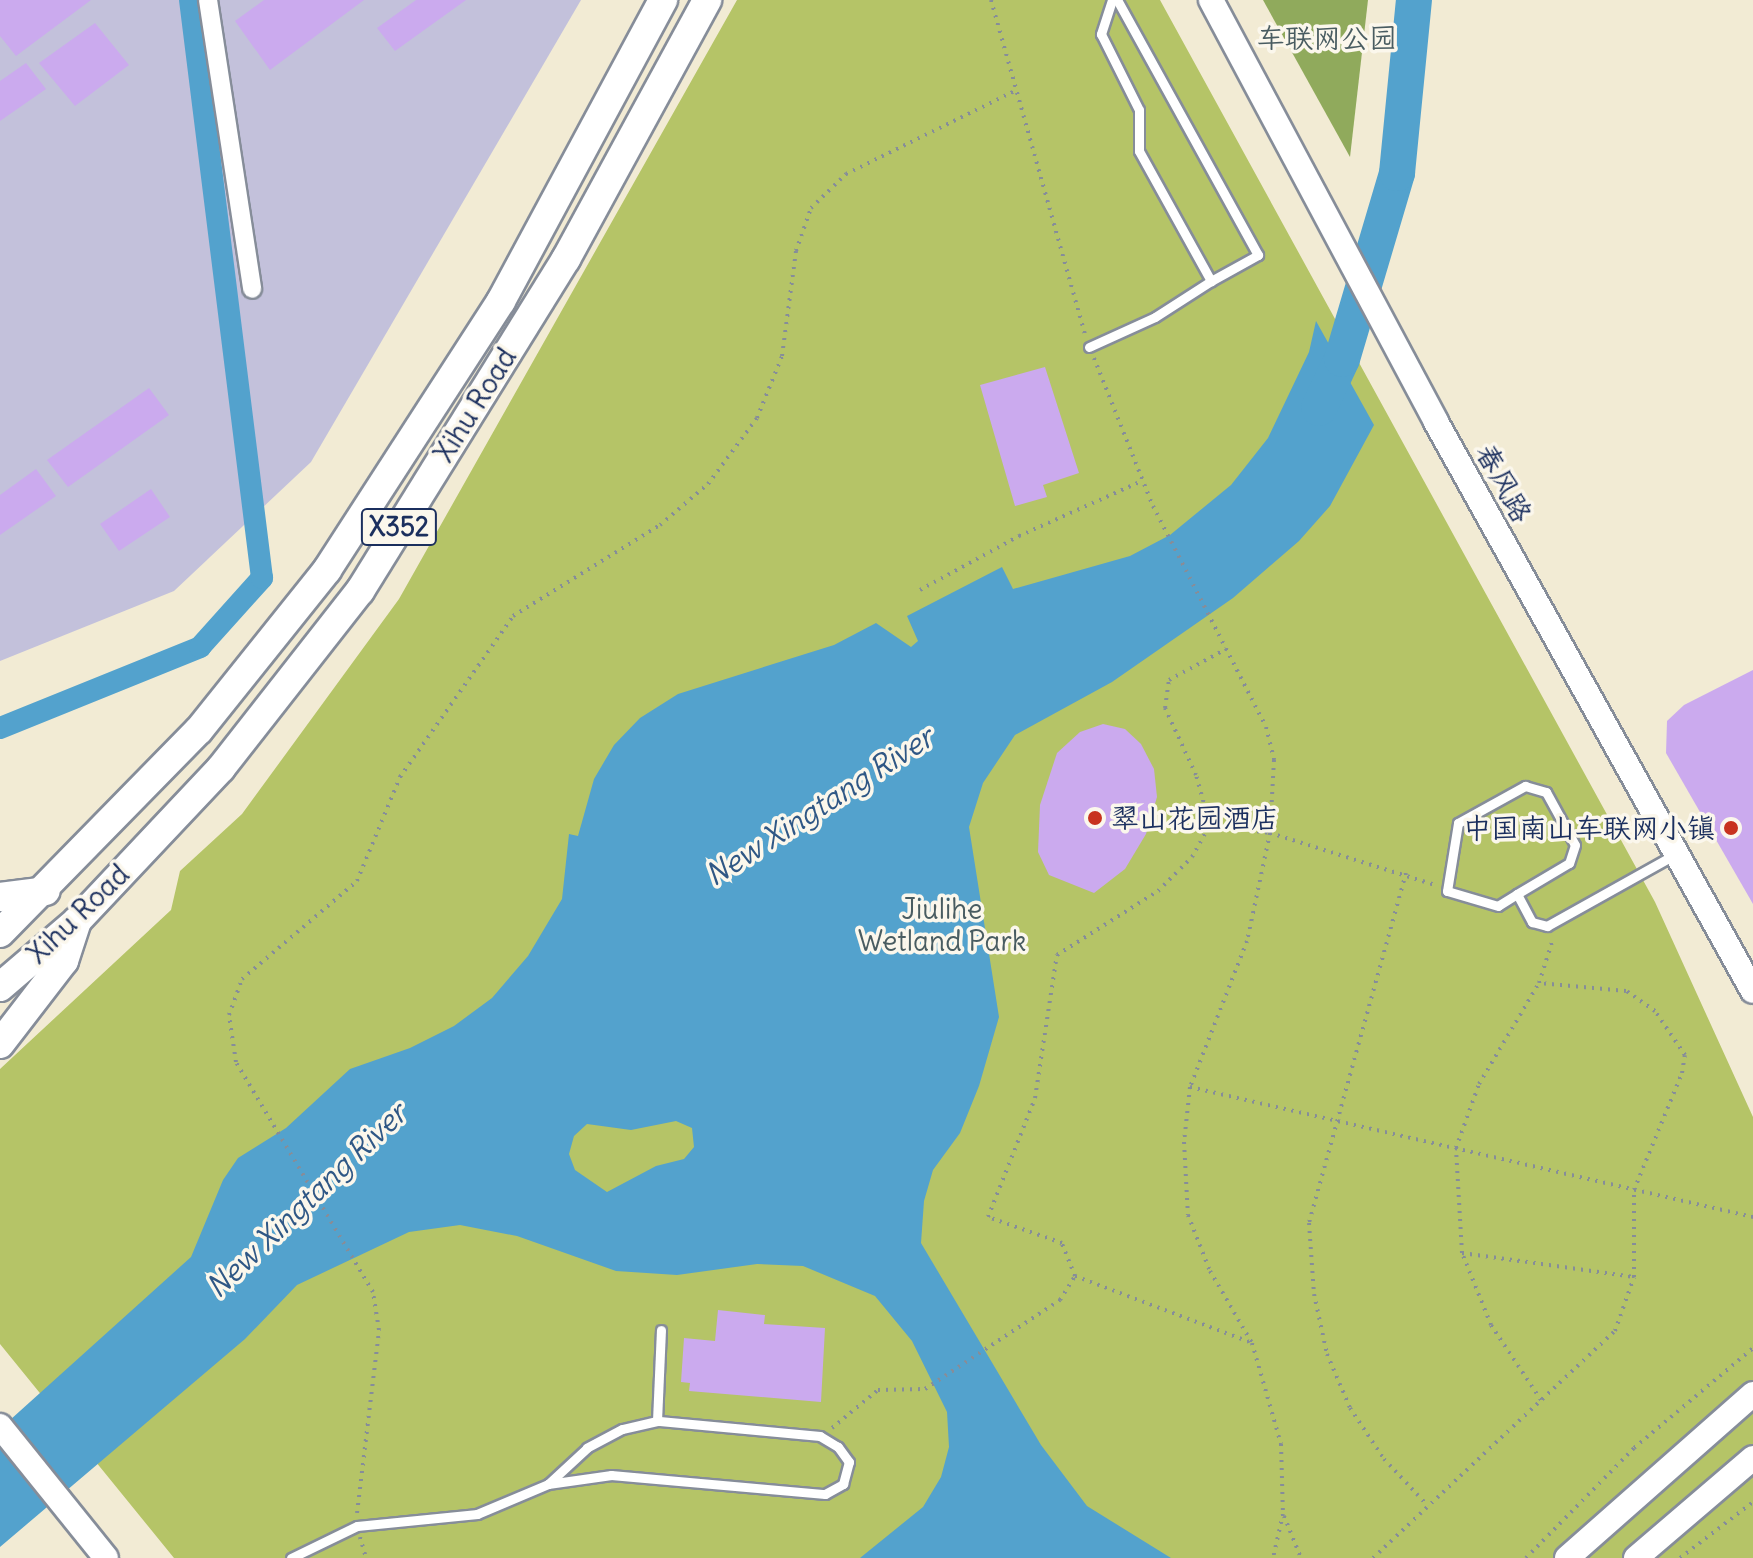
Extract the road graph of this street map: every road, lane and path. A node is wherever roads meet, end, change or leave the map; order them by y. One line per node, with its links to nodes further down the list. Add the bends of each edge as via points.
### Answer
1 (208, 0): 9 (street)
2 (663, 0): 18 (main road, Xihu Road / X352, via 501,301 327,570 199,730)
3 (707, 0): 22 (main road, Xihu Road / X352, via 566,259 360,591 221,768)
4 (991, 0): 7 (path)
5 (1114, 0): 8 (lane, via 1101,34 1139,110 1139,151); 8 (lane, via 1258,255)
6 (1211, 0): 16 (main road, 春风路, via 1436,422)
7 (1015, 91): 10 (path); 50 (path, via 846,174 811,208 796,251 782,356 757,418 708,484 660,525 513,616 400,777 357,881 242,979 229,1015 236,1062 373,1292 379,1330)
8 (1211, 281): 10 (lane, via 1155,317)
9 (252, 289)
10 (1089, 347): 11 (path)
11 (1142, 481): 12 (path, via 1019,536); 13 (path)
12 (920, 590)
13 (1226, 649): 14 (path, via 1169,680 1165,708 1196,775); 15 (path, via 1269,738 1274,760)
14 (1210, 825): 15 (path); 35 (path, via 1192,857 1158,891 1057,955 1035,1098 988,1217 1062,1243)
15 (1270, 833): 17 (path); 29 (path, via 1247,941)
16 (1677, 854): 23 (lane); 27 (main road, 春风路)
17 (1406, 873): 19 (path); 30 (path)
18 (46, 891): 21 (main road); 24 (main road, Xihu Road / X352)
19 (1447, 891): 20 (lane, via 1498,906); 20 (lane, via 1458,823 1525,786 1546,792 1575,845 1569,863)
20 (1517, 894): 23 (lane, via 1532,922)
21 (0, 897)
22 (77, 921): 26 (main road, Xihu Road / X352); 28 (main road, via 64,961)
23 (1547, 926): 25 (path, via 1555,944)
24 (0, 933)
25 (1539, 983): 31 (path, via 1479,1084); 32 (path, via 1626,991 1655,1011 1685,1055)
26 (0, 987)
27 (1753, 991)
28 (0, 1044)
29 (1190, 1087): 30 (path); 38 (path, via 1184,1142 1188,1215 1210,1271)
30 (1337, 1121): 31 (path); 48 (path, via 1309,1223 1314,1294 1327,1354 1350,1408 1384,1459)
31 (1456, 1148): 32 (path); 34 (path)
32 (1634, 1190): 33 (path); 36 (path)
33 (1753, 1217)
34 (1462, 1253): 36 (path); 41 (path, via 1491,1325)
35 (1075, 1276): 38 (path); 44 (path, via 1060,1300 925,1389 878,1390)
36 (1634, 1277): 41 (path, via 1615,1331)
37 (661, 1330): 42 (lane)
38 (1252, 1343): 49 (path, via 1281,1444)
39 (1753, 1348): 57 (path, via 1634,1448)
40 (1753, 1394): 58 (main road)
41 (1541, 1400): 48 (path)
42 (657, 1421): 44 (lane); 46 (lane, via 622,1429 587,1448)
43 (0, 1426): 51 (main road)
44 (820, 1436): 46 (lane, via 849,1462 843,1484 825,1494 611,1475)
45 (1753, 1458): 59 (main road)
46 (548, 1484): 50 (lane, via 477,1514)
47 (1753, 1502): 60 (path)
48 (1428, 1506): 56 (path)
49 (1283, 1514): 54 (path); 55 (path)
50 (357, 1526): 52 (lane); 53 (path)
51 (106, 1558)
52 (291, 1558)
53 (366, 1558)
54 (1273, 1558)
55 (1301, 1558)
56 (1373, 1558)
57 (1526, 1558)
58 (1567, 1558)
59 (1636, 1558)
60 (1680, 1558)

